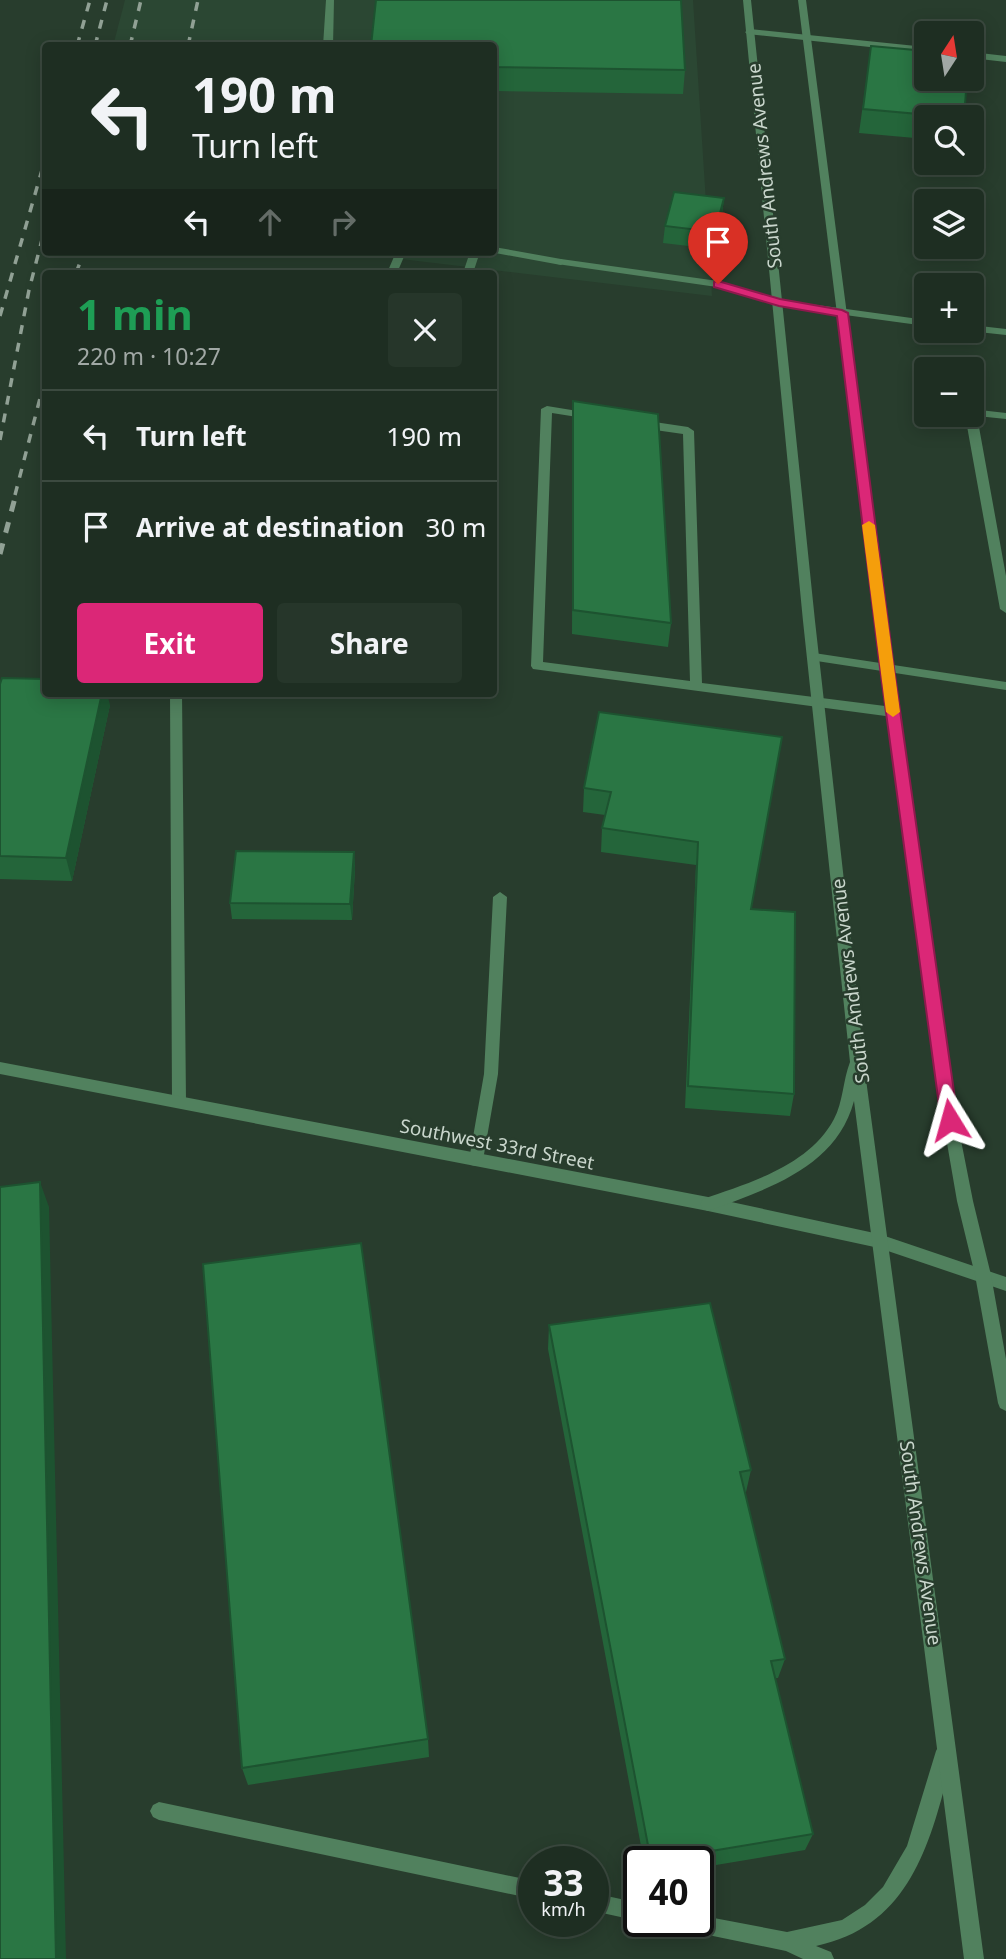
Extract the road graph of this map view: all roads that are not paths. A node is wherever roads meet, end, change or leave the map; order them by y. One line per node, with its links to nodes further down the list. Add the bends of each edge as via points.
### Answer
1 (330, 0): 6 (street)
2 (747, 0): 4 (street, South Andrews Avenue)
3 (802, 0): 5 (street)
4 (750, 32): 5 (street); 11 (street, South Andrews Avenue)
5 (807, 37): 7 (street); 12 (street)
6 (328, 42)
7 (914, 49)
8 (984, 56): 9 (street)
9 (1006, 59)
10 (497, 251): 11 (street, via 718,284)
11 (779, 303): 12 (street); 22 (street, South Andrews Avenue)
12 (842, 313): 13 (street); 23 (street)
13 (914, 322)
14 (984, 329): 15 (street)
15 (1006, 332)
16 (984, 414): 17 (street)
17 (1006, 416)
18 (598, 417): 25 (street, via 547,409 537,666)
19 (624, 421): 25 (street, via 688,431)
20 (974, 427): 21 (street)
21 (1006, 609)
22 (814, 657): 23 (street); 27 (street, South Andrews Avenue)
23 (887, 668): 24 (street); 28 (street)
24 (1006, 686)
25 (696, 687): 27 (street)
26 (176, 697): 32 (street)
27 (818, 703): 28 (street); 30 (street, South Andrews Avenue)
28 (893, 712): 36 (street, via 950,1120)
29 (500, 897): 33 (street, via 491,1074)
30 (859, 1056): 34 (street, via 841,1120 824,1146 758,1185); 35 (street, South Andrews Avenue)
31 (0, 1068): 32 (street, Southwest 33rd Street)
32 (179, 1102): 33 (street, Southwest 33rd Street)
33 (476, 1160): 34 (street, Southwest 33rd Street)
34 (708, 1204): 35 (street, Southwest 33rd Street)
35 (879, 1241): 36 (street, Southwest 33rd Street); 39 (street, South Andrews Avenue)
36 (983, 1275): 37 (street, Southwest 33rd Street); 38 (street)
37 (1006, 1284)
38 (1006, 1403)
39 (948, 1738): 43 (street, via 917,1849 898,1884 874,1911 847,1927); 45 (street, South Andrews Avenue)
40 (159, 1811): 41 (street)
41 (518, 1887)
42 (714, 1928): 43 (street)
43 (787, 1942): 44 (street)
44 (824, 1959)
45 (974, 1959)

